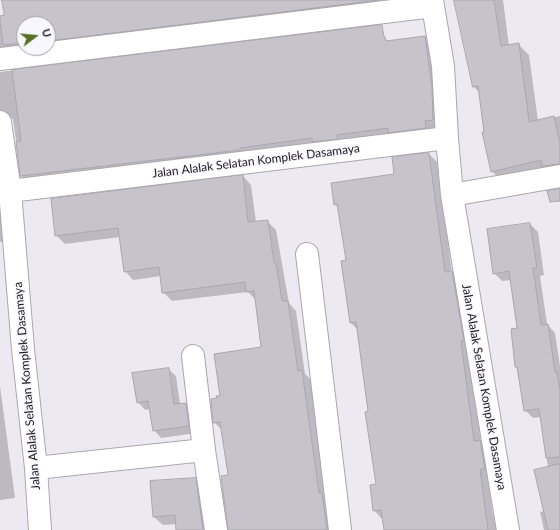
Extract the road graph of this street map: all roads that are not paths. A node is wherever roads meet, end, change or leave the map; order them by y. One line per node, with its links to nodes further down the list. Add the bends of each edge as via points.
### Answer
1 (432, 3): 2 (street); 4 (street, via 443,66)
2 (0, 59)
3 (0, 122): 6 (street)
4 (447, 138): 6 (street, Jalan Alalak Selatan Komplek Dasamaya); 7 (street, Jalan Alalak Selatan Komplek Dasamaya)
5 (560, 176): 7 (street)
6 (10, 191): 11 (street, Jalan Alalak Selatan Komplek Dasamaya)
7 (452, 195): 15 (street, Jalan Alalak Selatan Komplek Dasamaya)
8 (307, 254): 14 (street)
9 (193, 356): 10 (street)
10 (204, 450): 11 (street); 13 (street)
11 (36, 468): 12 (street, Jalan Alalak Selatan Komplek Dasamaya)
12 (40, 530)
13 (216, 530)
14 (340, 530)
15 (508, 530)

